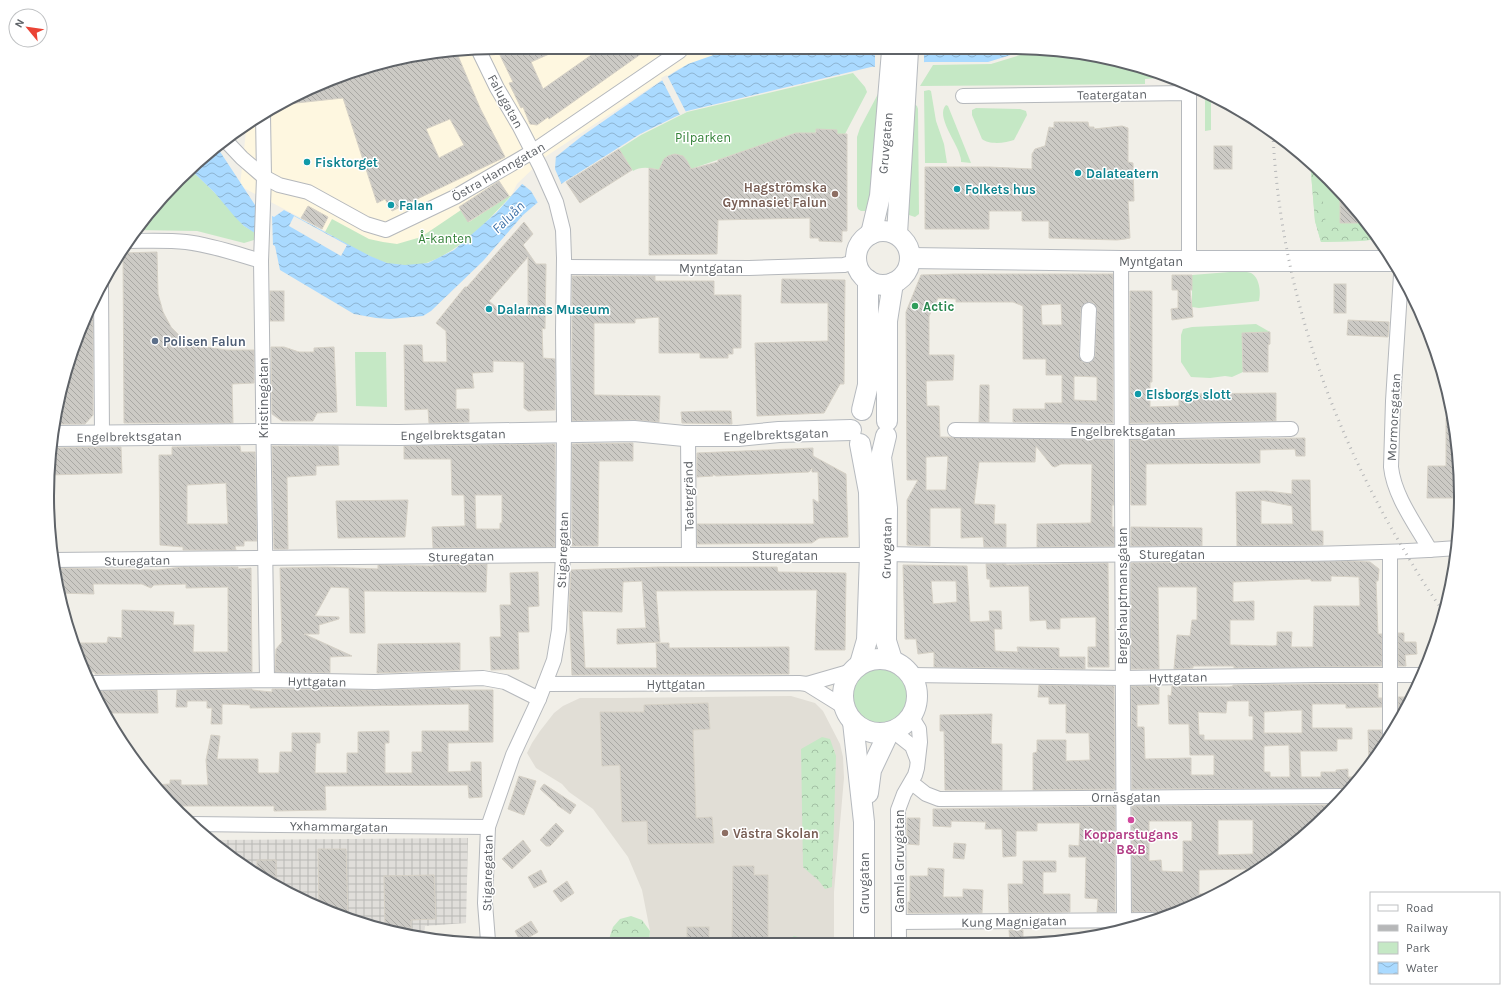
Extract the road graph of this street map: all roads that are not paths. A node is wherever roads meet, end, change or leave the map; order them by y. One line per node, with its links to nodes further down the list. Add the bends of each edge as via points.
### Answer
1 (670, 54): 5 (street, Östra Hamngatan)
2 (893, 54): 6 (main road, Gruvgatan)
3 (907, 54): 6 (main road, Gruvgatan)
4 (481, 55): 10 (street, Falugatan)
5 (659, 57): 10 (street, Östra Hamngatan)
6 (898, 76): 12 (main road, Gruvgatan, via 880,196); 13 (main road, Gruvgatan)
7 (963, 96): 19 (street, Teatergatan, via 1189,93)
8 (263, 120): 11 (street, Kristinegatan)
9 (229, 144): 11 (street, Östra Hamngatan)
10 (532, 152): 11 (street, Östra Hamngatan, via 454,197 386,230 366,224 308,192 281,187); 21 (street, Stigaregatan, via 556,202 563,230)
11 (264, 177): 16 (street, Kristinegatan)
12 (871, 234): 13 (main road, via 888,231); 17 (main road, via 862,241 857,250)
13 (897, 234): 15 (main road, via 909,249)
14 (135, 241): 16 (street, via 160,240 212,246)
15 (910, 258): 18 (main road, Myntgatan); 23 (main road, via 908,269 902,278)
16 (261, 261): 34 (street, Kristinegatan)
17 (856, 261): 21 (street, Myntgatan, via 844,265 756,268); 22 (main road, via 860,272)
18 (1122, 261): 19 (main road, Myntgatan); 32 (street, Bergshauptmansgatan)
19 (1189, 261): 20 (main road, Myntgatan)
20 (1387, 262)
21 (564, 267): 33 (street, Stigaregatan)
22 (868, 280): 23 (main road, via 880,285); 28 (main road, via 868,385)
23 (893, 283): 29 (main road, Gruvgatan, via 887,321)
24 (1400, 286): 40 (street, Mormorsgatan, via 1390,467 1397,492)
25 (101, 299): 36 (street)
26 (1089, 310): 27 (street)
27 (1087, 355)
28 (862, 410): 29 (main road, via 874,409 884,416); 38 (main road, via 853,418)
29 (887, 428): 38 (main road, via 878,444 866,446); 42 (main road, Gruvgatan, via 881,457 887,508)
30 (1291, 429): 32 (street, Engelbrektsgatan)
31 (955, 430): 32 (street, Engelbrektsgatan)
32 (1123, 432): 45 (street, Bergshauptmansgatan)
33 (564, 433): 34 (main road, Engelbrektsgatan); 37 (main road, Engelbrektsgatan, via 634,431); 43 (street, Stigaregatan)
34 (264, 434): 36 (main road, Engelbrektsgatan); 46 (street, Kristinegatan)
35 (58, 436): 36 (main road, Engelbrektsgatan)
36 (102, 436)
37 (688, 436): 38 (main road, Engelbrektsgatan, via 738,436 779,432); 44 (street, Teatergränd)
38 (856, 437): 42 (main road, Gruvgatan, via 869,492)
39 (1451, 548): 40 (street, Sturegatan)
40 (1430, 550): 41 (street, Sturegatan)
41 (1390, 552): 45 (street, Sturegatan); 52 (street)
42 (878, 554): 44 (street, Sturegatan); 45 (street, Sturegatan); 48 (main road, Gruvgatan, via 886,641); 49 (main road, Gruvgatan, via 867,640)
43 (563, 555): 44 (street, Sturegatan); 46 (street, Sturegatan); 56 (street, Stigaregatan, via 557,649)
44 (689, 555)
45 (1122, 555): 53 (street, Bergshauptmansgatan)
46 (266, 558): 47 (street, Sturegatan); 54 (street, Kristinegatan)
47 (59, 560)
48 (892, 660): 49 (main road, via 876,658); 50 (main road, via 906,668)
49 (856, 667): 57 (street, Hyttgatan); 59 (main road, via 844,684 843,692)
50 (911, 675): 53 (street, Hyttgatan); 60 (main road, via 917,695)
51 (1415, 675): 52 (street, Hyttgatan)
52 (1389, 676): 53 (street, Hyttgatan); 61 (street)
53 (1122, 678): 66 (street, Bergshauptmansgatan)
54 (266, 680): 55 (street, Hyttgatan); 58 (street, Hyttgatan, via 375,682 483,678 505,682)
55 (96, 683)
56 (545, 684): 57 (street, Hyttgatan); 58 (street, Stigaregatan)
57 (806, 684): 59 (street)
58 (539, 699): 69 (street, Stigaregatan, via 513,756)
59 (848, 714): 62 (main road, via 870,732); 67 (main road, Gruvgatan)
60 (911, 716): 62 (main road); 63 (street, Gamla Gruvgatan, via 919,728)
61 (1390, 726)
62 (891, 731): 63 (street, via 912,746); 67 (main road, Gruvgatan, via 871,770)
63 (918, 759): 64 (street, Gamla Gruvgatan)
64 (912, 783): 66 (street, Ornäsgatan, via 926,794 939,799); 70 (street, Gamla Gruvgatan, via 904,794 898,810)
65 (1336, 796): 66 (street, Ornäsgatan)
66 (1122, 797): 71 (street, Bergshauptmansgatan)
67 (864, 822): 74 (main road, Gruvgatan)
68 (200, 824): 69 (street, Yxhammargatan)
69 (488, 827): 73 (street, Stigaregatan, via 485,903)
70 (899, 922): 72 (street, Kung Magnigatan); 75 (street, Gamla Gruvgatan)
71 (1124, 924)
72 (1118, 925)
73 (488, 938)
74 (864, 938)
75 (899, 938)

